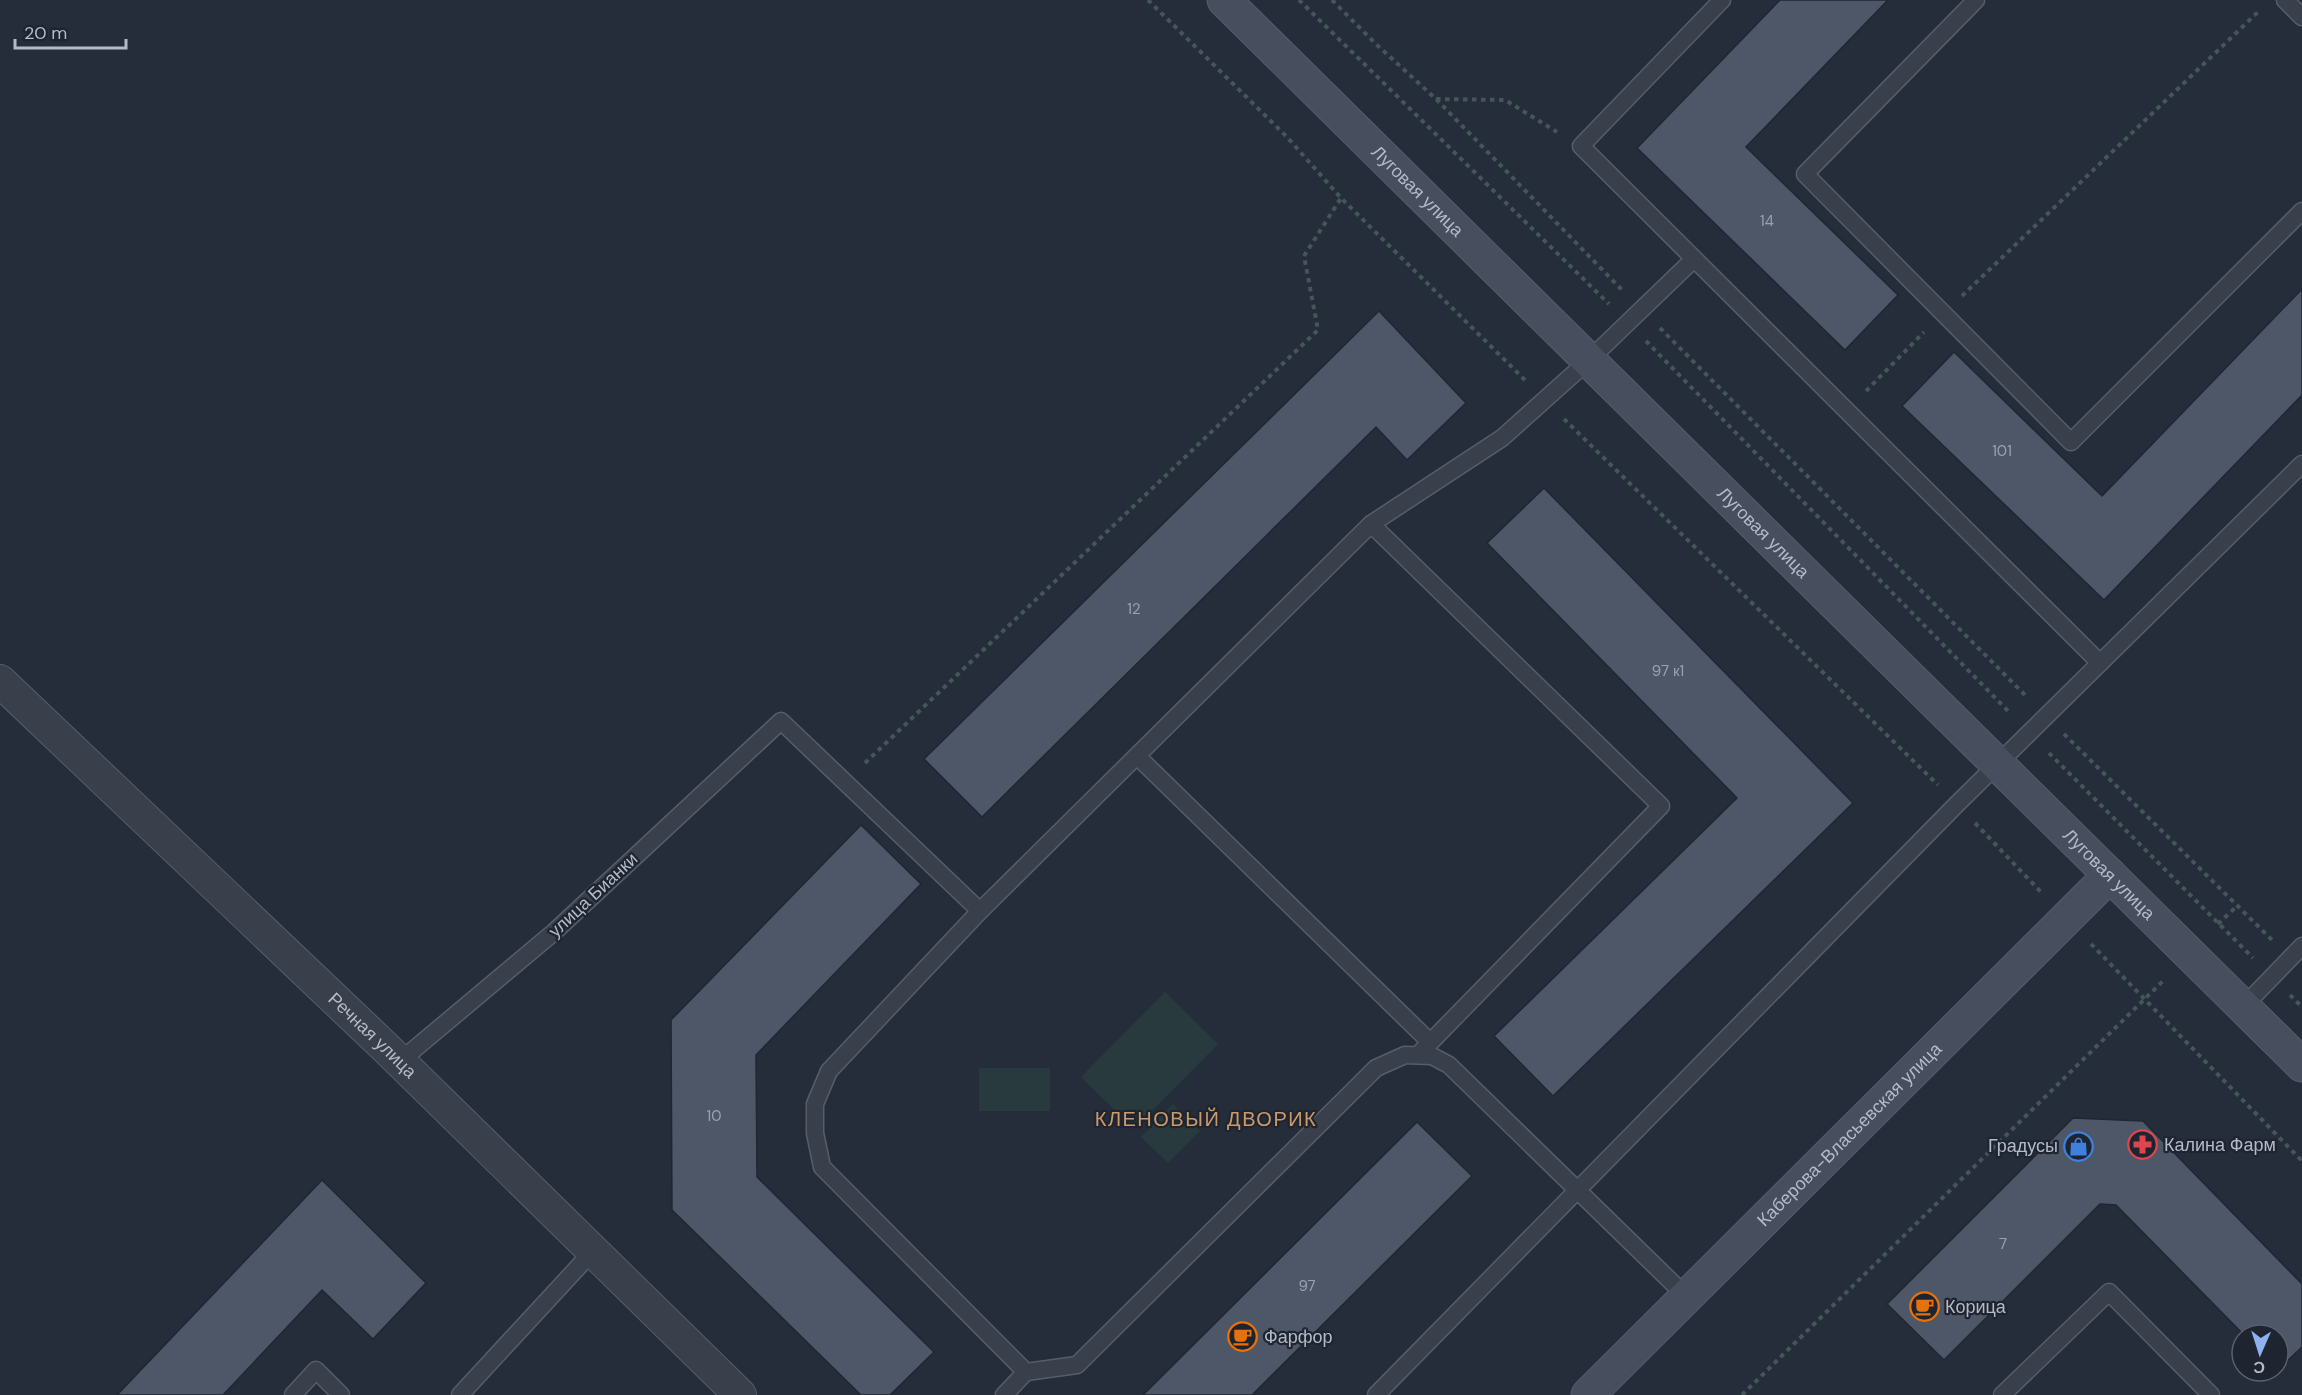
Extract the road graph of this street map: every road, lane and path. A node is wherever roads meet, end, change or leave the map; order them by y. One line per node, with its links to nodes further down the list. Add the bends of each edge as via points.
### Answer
1 (1148, 0): 12 (path, via 1287,137)
2 (1224, 0): 18 (street, Луговая улица)
3 (1299, 0): 17 (path)
4 (1332, 0): 10 (path)
5 (1722, 0): 11 (lane)
6 (1976, 0): 16 (lane, via 1805,174)
7 (2285, 0): 9 (lane)
8 (2262, 8): 16 (path)
9 (2302, 17)
10 (1436, 99): 11 (path, via 1505,100); 15 (path)
11 (1581, 147): 14 (lane)
12 (1341, 198): 19 (path); 29 (path, via 1304,256 1318,330)
13 (2302, 211): 16 (lane, via 2071,442)
14 (1694, 259): 15 (lane); 20 (lane)
15 (1641, 310): 17 (lane); 25 (path)
16 (1943, 313): 20 (path)
17 (1627, 323): 18 (lane); 26 (path)
18 (1588, 361): 19 (lane); 28 (street, Луговая улица)
19 (1544, 399): 22 (lane, via 1502,438); 30 (path)
20 (1846, 410): 23 (lane)
21 (2302, 464): 23 (lane)
22 (1371, 524): 27 (lane); 43 (lane, via 1660,806)
23 (2100, 663): 25 (lane)
24 (0, 681): 45 (street, Речная улица)
25 (2046, 716): 26 (lane); 32 (path)
26 (2029, 733): 28 (lane); 35 (path)
27 (1137, 756): 33 (lane); 43 (lane)
28 (1998, 763): 30 (lane); 31 (street, Луговая улица)
29 (845, 782): 33 (lane); 45 (lane, улица Бианки, via 781,721 554,932)
30 (1957, 804): 34 (path); 48 (lane)
31 (2110, 875): 34 (street, Каберова-Власьевская улица); 37 (street, Луговая улица)
32 (2237, 906): 35 (path); 38 (path)
33 (980, 911): 51 (lane, via 829,1071 815,1104 815,1133 822,1167)
34 (2067, 918): 40 (path); 50 (street, Каберова-Власьевская улица)
35 (2219, 924): 37 (path); 39 (path)
36 (2302, 946): 38 (lane)
37 (2190, 953): 40 (path); 41 (street, Луговая улица)
38 (2290, 958): 39 (lane)
39 (2272, 977): 41 (lane); 42 (path)
40 (2144, 1000): 47 (path); 59 (path)
41 (2243, 1006): 46 (street, Луговая улица)
42 (2302, 1007)
43 (1430, 1042): 44 (lane)
44 (1418, 1055): 48 (lane, via 1432,1056 1449,1065); 51 (lane, via 1405,1055 1376,1068 1077,1365)
45 (399, 1062): 49 (street, Речная улица)
46 (2302, 1065)
47 (2302, 1161)
48 (1576, 1189): 50 (lane); 57 (lane)
49 (593, 1251): 54 (lane); 55 (street, Речная улица)
50 (1687, 1297): 58 (street, Каберова-Власьевская улица)
51 (1026, 1372): 56 (lane)
52 (293, 1395): 53 (lane, via 316,1370)
53 (340, 1395)
54 (460, 1395)
55 (740, 1395)
56 (1004, 1395)
57 (1376, 1395)
58 (1588, 1395)
59 (1742, 1395)
60 (2002, 1395): 61 (lane, via 2109,1292)
61 (2211, 1395)

